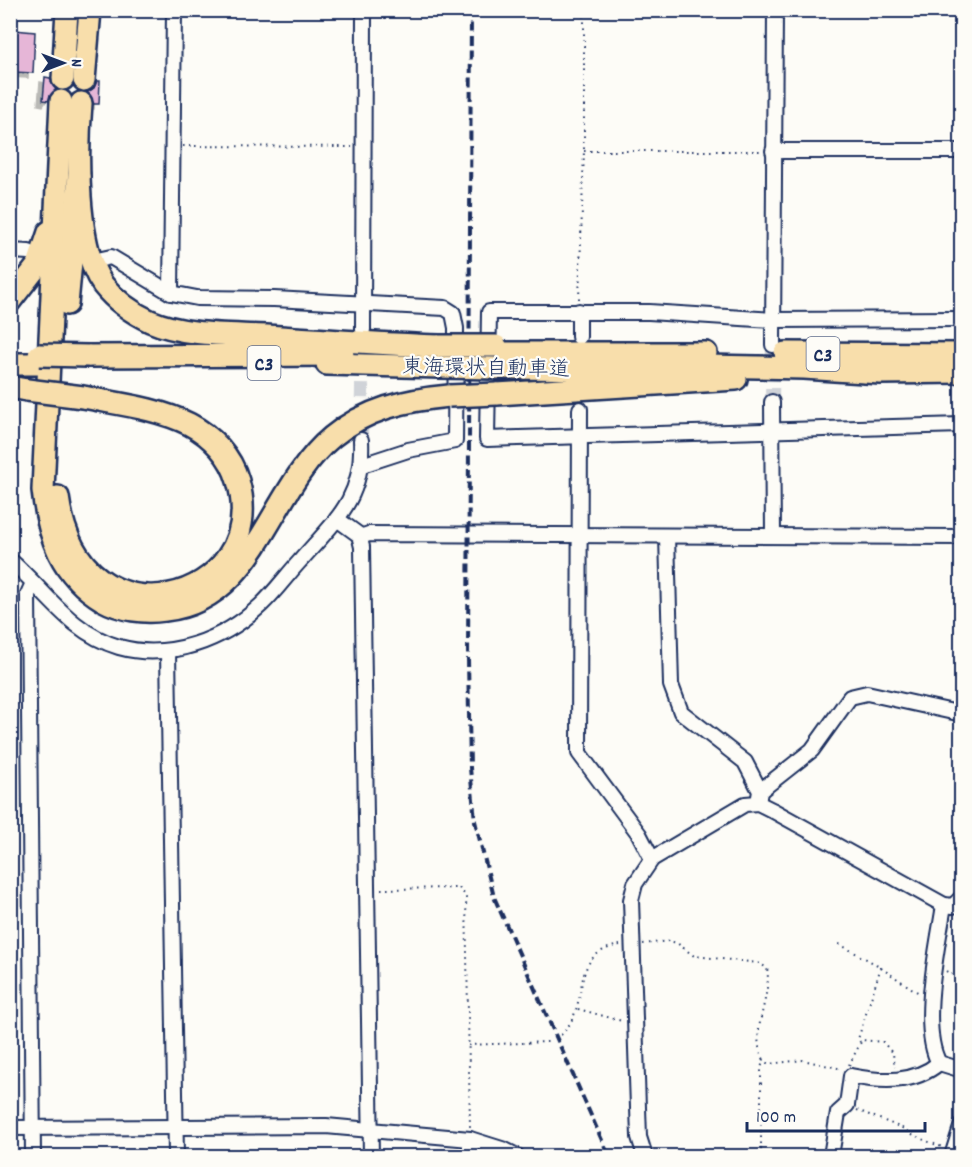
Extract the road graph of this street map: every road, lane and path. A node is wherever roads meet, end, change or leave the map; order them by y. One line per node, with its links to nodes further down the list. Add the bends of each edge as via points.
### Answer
1 (67, 10): 2 (highway, via 73,79)
2 (90, 10)
3 (174, 10): 7 (street)
4 (364, 10): 8 (street)
5 (584, 10): 9 (path)
6 (775, 10): 10 (street)
7 (172, 145): 8 (path); 17 (street)
8 (363, 147): 19 (street)
9 (584, 151): 10 (path); 20 (path)
10 (773, 151): 11 (street); 22 (street)
11 (962, 151)
12 (56, 174): 13 (highway, via 71,102); 18 (highway, via 46,246 27,282); 33 (highway, bridge, via 54,296 43,469 45,510 52,539 77,581 108,602 125,608 158,611 192,605 208,597 236,572 307,461 357,418 388,405 449,396)
13 (79, 176): 28 (highway, via 88,246 103,285 119,302 151,321 221,334); 34 (highway, bridge, via 69,277 57,468 67,539 93,575 129,594 170,595 190,589 227,557 241,527 242,492 219,446 189,424 144,410 83,398)
14 (10, 251): 15 (street)
15 (29, 252)
16 (102, 259): 17 (street, via 111,257)
17 (171, 293): 19 (street, via 197,298)
18 (10, 301)
19 (363, 305): 23 (street); 41 (street, via 445,308 453,313 456,339 455,441 408,450)
20 (579, 311): 22 (street); 24 (street); 39 (street, via 489,312 488,439)
21 (962, 319): 22 (street)
22 (773, 320): 25 (street)
23 (363, 330)
24 (579, 337)
25 (773, 345)
26 (962, 354): 29 (highway, 東海環状自動車道 / C3, via 685,352)
27 (10, 355): 30 (highway, 東海環状自動車道 / C3)
28 (440, 356): 29 (highway, 東海環状自動車道 / C3); 30 (highway, 東海環状自動車道 / C3, bridge)
29 (496, 356): 33 (highway, 東海環状自動車道 / C3, via 626,369 716,366)
30 (39, 360): 31 (highway, 東海環状自動車道 / C3)
31 (10, 364)
32 (962, 372): 33 (highway, 東海環状自動車道 / C3)
33 (880, 373)
34 (19, 388)
35 (772, 402): 38 (street)
36 (580, 409): 39 (street)
37 (962, 425): 38 (street)
38 (772, 429): 39 (street); 43 (street)
39 (580, 436): 46 (street)
40 (362, 440): 41 (street)
41 (363, 465): 42 (street, via 360,479)
42 (337, 519): 45 (street); 50 (street, via 253,611 211,639)
43 (772, 535): 44 (street); 47 (street)
44 (666, 536): 46 (street); 52 (street, via 671,685 681,712 745,762)
45 (360, 537): 46 (street); 54 (street)
46 (579, 537): 53 (street, via 579,753 639,834)
47 (962, 537)
48 (10, 560): 49 (street)
49 (33, 583): 50 (street, via 72,623 100,639 120,647); 75 (street, via 28,594)
50 (168, 651): 76 (street)
51 (962, 714): 52 (street, via 867,693 850,697 812,750)
52 (759, 797): 53 (street); 56 (street)
53 (652, 859): 58 (street, via 635,884 631,900)
54 (367, 889): 68 (path, via 464,891); 78 (street)
55 (962, 897): 56 (street, via 953,906)
56 (944, 905): 59 (street)
57 (839, 944): 60 (path)
58 (634, 945): 63 (path, via 605,948 591,957); 64 (street); 69 (path, via 669,941 694,956 759,963 767,968 769,980 758,1044)
59 (935, 965): 61 (path); 62 (street)
60 (880, 967): 62 (path); 67 (path)
61 (962, 981)
62 (931, 1002): 70 (street, via 934,1053)
63 (578, 1009): 64 (path); 65 (path)
64 (636, 1023): 86 (street, via 639,1137)
65 (561, 1035)
66 (548, 1042): 68 (path)
67 (860, 1042): 69 (path, via 846,1071 803,1060 768,1064); 72 (path, via 882,1042 893,1053)
68 (468, 1046): 79 (path)
69 (764, 1059): 87 (path)
70 (939, 1063): 71 (street); 72 (street, via 907,1079)
71 (962, 1070)
72 (895, 1080): 73 (street, via 851,1076)
73 (847, 1105): 80 (path); 88 (street, via 838,1113)
74 (962, 1124): 80 (street)
75 (32, 1127): 76 (street); 77 (street); 81 (street)
76 (175, 1127): 78 (street); 82 (street)
77 (10, 1128)
78 (370, 1129): 79 (street); 83 (street)
79 (470, 1139): 84 (street); 85 (street)
80 (952, 1154)
81 (33, 1156)
82 (176, 1156)
83 (371, 1156)
84 (470, 1156)
85 (518, 1156)
86 (645, 1156)
87 (761, 1156)
88 (831, 1156)

